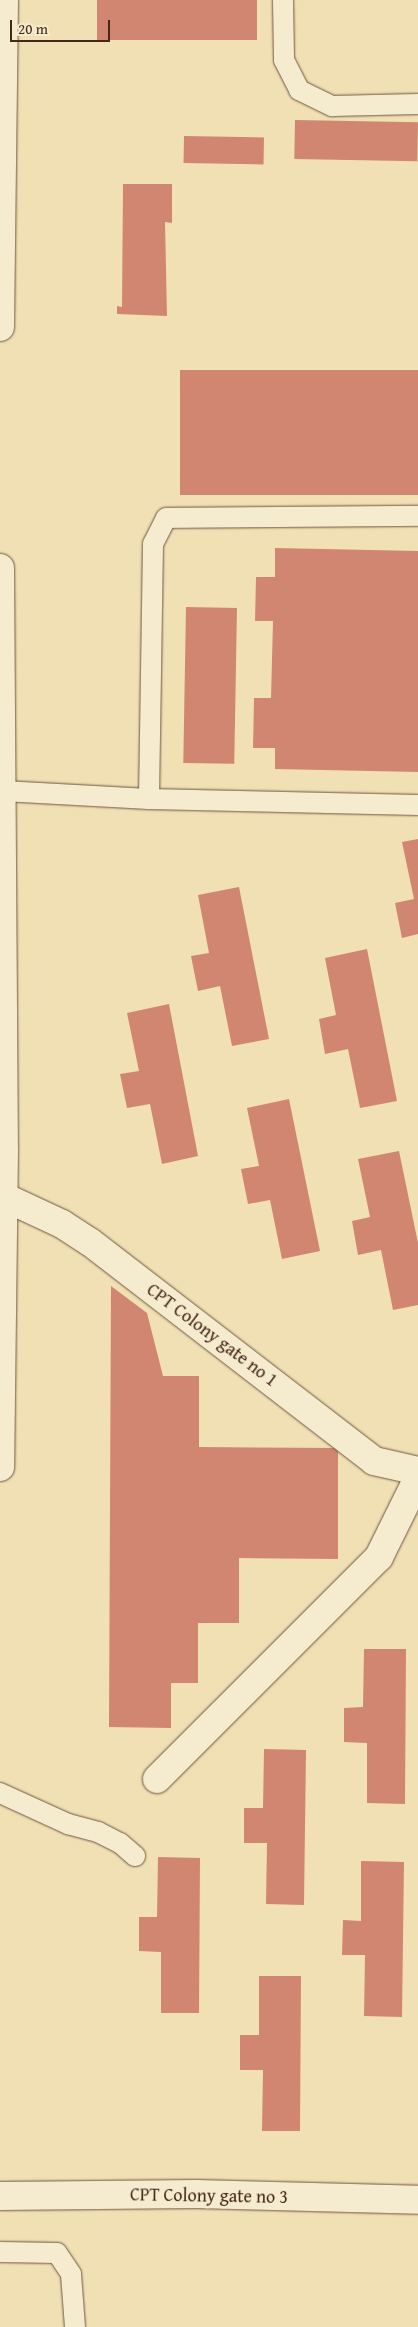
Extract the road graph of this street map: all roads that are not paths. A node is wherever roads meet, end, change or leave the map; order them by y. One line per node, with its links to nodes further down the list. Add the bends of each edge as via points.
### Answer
1 (4, 0): 4 (street)
2 (283, 0): 3 (lane, via 284,60 300,90 332,106)
3 (418, 104)
4 (0, 327)
5 (418, 516): 8 (lane, via 166,518 153,544)
6 (0, 568): 7 (street)
7 (3, 791): 8 (lane); 10 (street)
8 (150, 799): 9 (lane)
9 (418, 805)
10 (2, 1149): 11 (street)
11 (4, 1198): 12 (street); 13 (street, CPT Colony gate no 1, via 62,1224 90,1242 374,1461)
12 (0, 1467)
13 (418, 1471)
14 (418, 1478): 15 (street, via 379,1557)
15 (157, 1779)
16 (0, 1793): 17 (lane, via 68,1824 98,1832)
17 (135, 1856)
18 (0, 2196): 19 (street, CPT Colony gate no 3, via 196,2194)
19 (418, 2200)
20 (0, 2252): 21 (lane, via 57,2253 71,2274)
21 (75, 2327)

